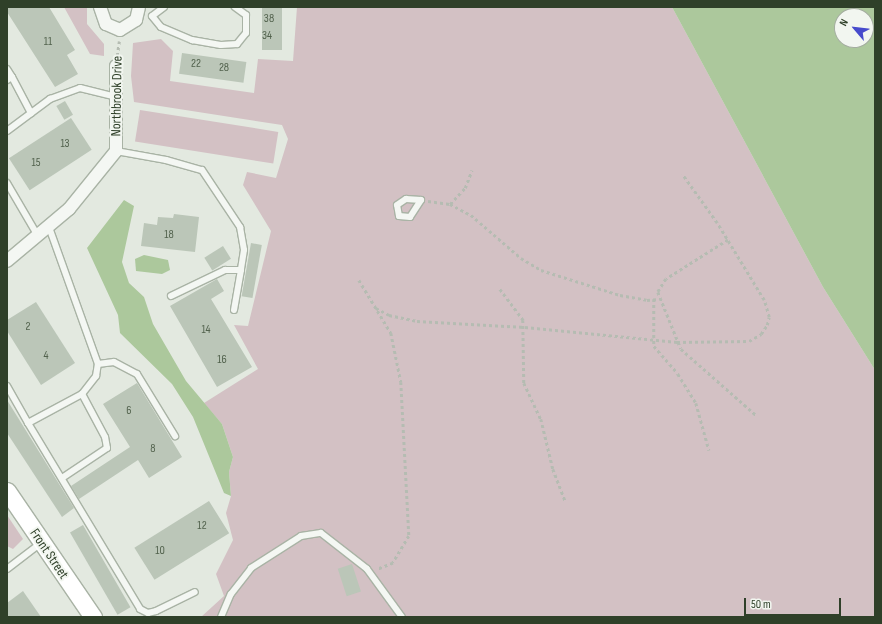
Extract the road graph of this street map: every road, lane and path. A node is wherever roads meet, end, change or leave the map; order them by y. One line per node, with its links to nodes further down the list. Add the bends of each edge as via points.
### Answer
1 (100, 7): 6 (street, via 106,24)
2 (164, 7): 5 (lane)
3 (235, 7): 5 (lane, via 246,15 246,33 237,44 221,45 177,36 161,27)
4 (139, 10): 5 (lane); 6 (street, via 131,25)
5 (152, 16)
6 (120, 30): 7 (path, Northbrook Drive)
7 (116, 66): 10 (street, Northbrook Drive)
8 (7, 69): 9 (lane)
9 (9, 79): 11 (lane)
10 (115, 97): 11 (lane, via 80,88 50,99); 13 (street, Northbrook Drive)
11 (31, 113): 12 (lane)
12 (7, 131)
13 (116, 151): 19 (street, Northbrook Drive, via 69,210); 23 (lane, via 202,170 240,227 244,250)
14 (472, 170): 18 (path, via 465,188)
15 (682, 174): 21 (path)
16 (7, 183): 20 (lane)
17 (421, 200): 18 (path)
18 (450, 204): 27 (path, via 478,219 521,258 540,270 620,294)
19 (49, 227): 20 (street, Northbrook Drive); 34 (lane)
20 (38, 236): 22 (street, Northbrook Drive)
21 (728, 240): 28 (path, via 666,279 659,289); 33 (path, via 764,300 769,317 766,329 749,341 740,343)
22 (7, 261)
23 (241, 270): 26 (lane, via 224,270); 30 (lane)
24 (359, 280): 29 (path)
25 (500, 289): 31 (path, via 519,312)
26 (171, 296)
27 (654, 299): 28 (path); 32 (path)
28 (659, 299): 33 (path)
29 (376, 308): 31 (path, via 389,315 417,321); 46 (path, via 391,333 401,382 410,536 393,563 379,570)
30 (234, 310)
31 (525, 327): 32 (path); 43 (path, via 524,383 540,415 556,480)
32 (652, 341): 33 (path); 40 (path, via 657,352 678,374 696,403)
33 (677, 342): 37 (path, via 692,361 737,396)
34 (98, 364): 36 (lane, via 96,376); 39 (lane, via 114,362 137,374)
35 (7, 386): 38 (lane)
36 (82, 394): 38 (lane); 41 (lane, via 105,437 107,448)
37 (757, 416)
38 (28, 423): 41 (lane)
39 (176, 436)
40 (709, 450)
41 (62, 478): 47 (lane, via 140,609 148,613 156,611)
42 (7, 491): 44 (main road, Front Street)
43 (566, 501)
44 (41, 543): 45 (lane); 48 (main road, Front Street)
45 (7, 569)
46 (367, 569): 49 (lane, via 321,533 301,536 251,568 231,594); 50 (lane)
47 (195, 592)
48 (93, 617)
49 (221, 617)
50 (402, 617)

